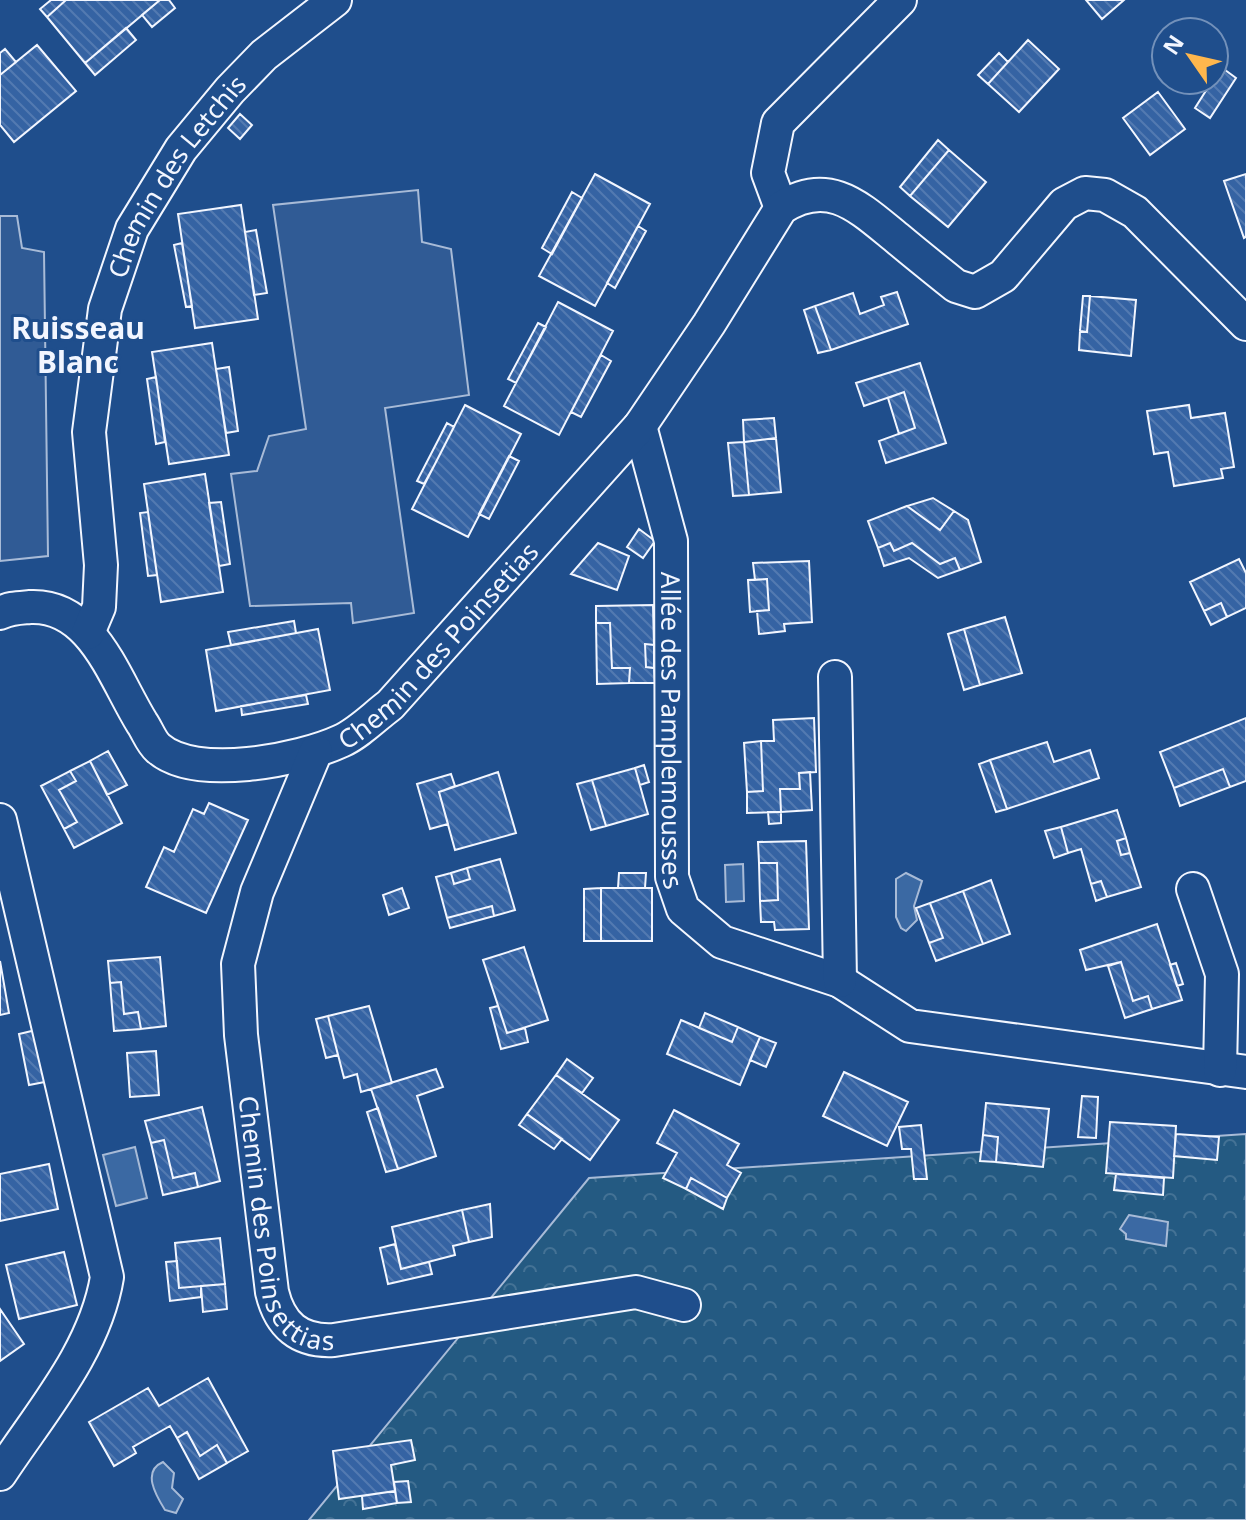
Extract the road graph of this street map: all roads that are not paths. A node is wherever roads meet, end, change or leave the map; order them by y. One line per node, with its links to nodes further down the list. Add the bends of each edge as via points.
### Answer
1 (335, 0): 7 (street, Chemin des Letchis, via 264,55 230,90 181,149 132,229 105,309 89,432 101,565 99,607)
2 (900, 0): 3 (street, via 778,123 768,173)
3 (781, 208): 4 (street, via 800,195 842,198 860,206 956,286 975,292 1003,276 1064,204 1085,193 1105,195 1135,212); 5 (street, Chemin des Poinsetias)
4 (1240, 308)
5 (640, 426): 9 (street, Chemin des Poinsetias, via 390,705 345,739); 13 (street, Allée des Pamplemousses, via 671,541 672,877 683,909 722,942)
6 (0, 613): 7 (street, Chemin des Poinsetias, via 43,607 68,614)
7 (88, 633): 9 (street, Chemin des Poinsetias, via 157,748 183,762 266,761)
8 (835, 677): 13 (street)
9 (316, 751): 15 (street, Chemin des Poinsettias, via 257,892 238,964 241,1035 272,1292 282,1322 321,1341 636,1292)
10 (0, 820): 16 (street, via 107,1277 102,1311 89,1339)
11 (1193, 889): 12 (street, Allée des Pamplemousses)
12 (1234, 970): 14 (street, Allée des Pamplemousses)
13 (840, 981): 14 (street, Allée des Pamplemousses, via 910,1026)
14 (1233, 1071)
15 (684, 1305)
16 (0, 1474)

